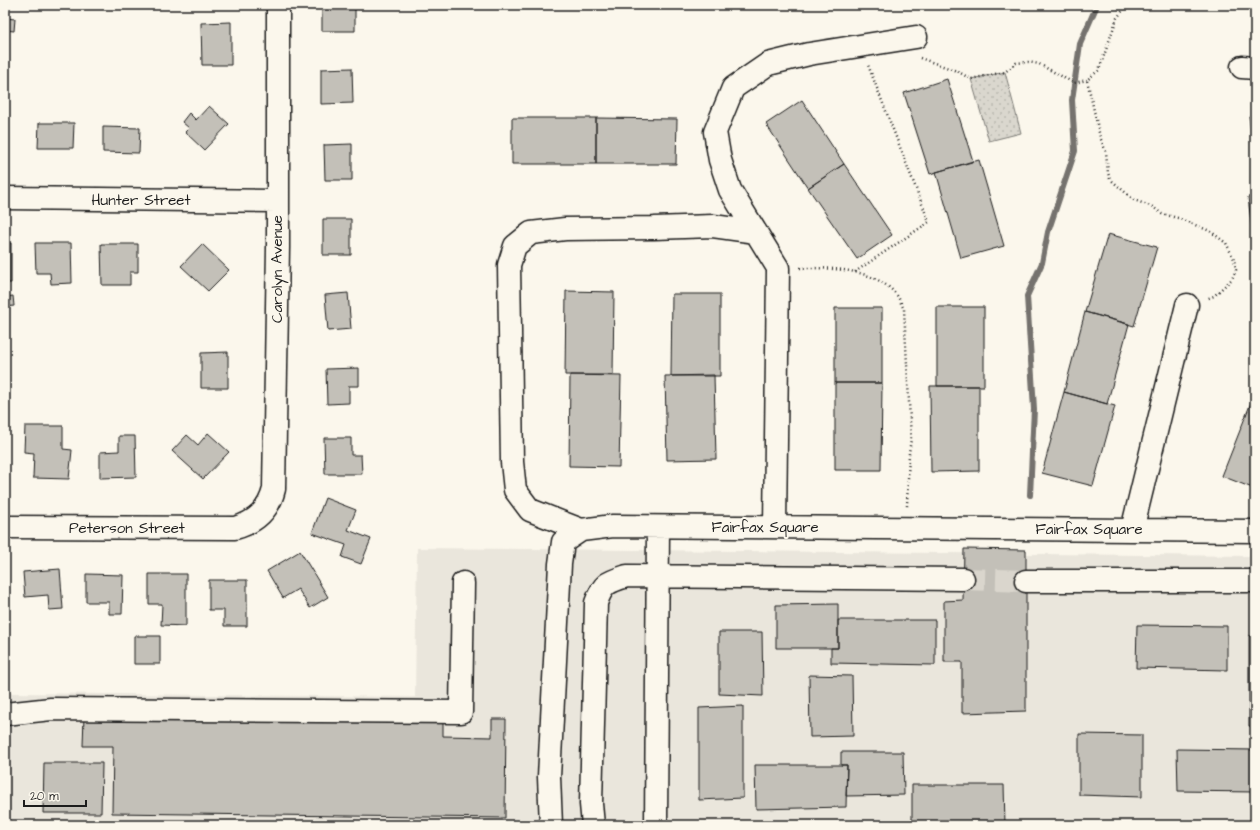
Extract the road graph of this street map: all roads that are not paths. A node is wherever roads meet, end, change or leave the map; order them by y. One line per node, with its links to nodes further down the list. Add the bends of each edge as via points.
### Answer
1 (278, 5): 4 (street, Carolyn Avenue)
2 (908, 38): 5 (street, via 809,54 768,64 733,88 715,132 720,160 730,190)
3 (5, 198): 4 (street, Hunter Street)
4 (277, 201): 7 (street, Carolyn Avenue, via 274,489 263,513)
5 (756, 232): 9 (street, via 778,268); 11 (street, via 713,226 565,229 531,233 515,246 509,265 512,462 515,490 530,510)
6 (1187, 305): 12 (street)
7 (249, 524): 8 (street, Peterson Street, via 235,528)
8 (5, 527)
9 (775, 527): 10 (street, Fairfax Square); 12 (street, Fairfax Square)
10 (658, 528): 11 (street, Fairfax Square, via 613,526); 14 (street)
11 (581, 530): 20 (street, Fairfax Square, via 563,542 560,564 549,777)
12 (1132, 530): 13 (street, Fairfax Square)
13 (1255, 531)
14 (658, 577): 15 (street); 21 (street, via 627,576 608,582 596,603 591,804); 22 (street)
15 (963, 579)
16 (1026, 581): 17 (street)
17 (1255, 581)
18 (463, 583): 19 (street, via 461,712 52,709)
19 (5, 714)
20 (551, 825)
21 (593, 825)
22 (656, 825)

